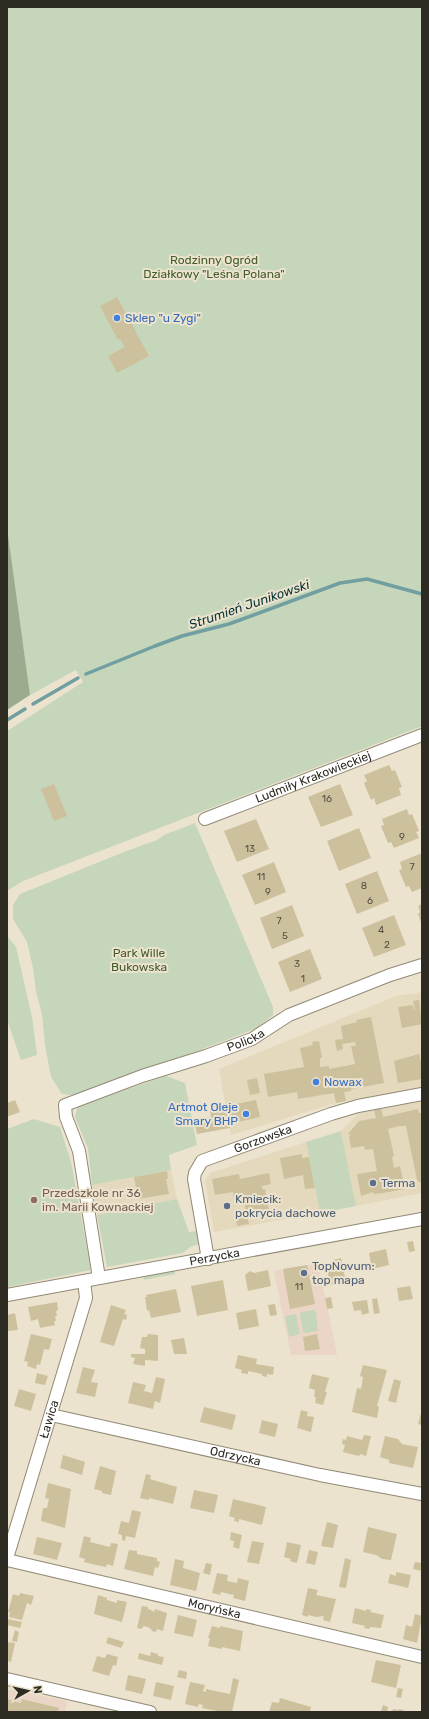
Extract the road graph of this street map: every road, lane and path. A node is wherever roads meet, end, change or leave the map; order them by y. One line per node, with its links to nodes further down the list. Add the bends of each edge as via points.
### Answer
1 (422, 736): 2 (street, Ludmiły Krakowieckiej)
2 (205, 819)
3 (422, 965): 7 (street, Policka, via 289,1015 252,1038 65,1105 66,1117 79,1151)
4 (422, 1094): 6 (street, Gorzowska, via 338,1112 202,1161 194,1179)
5 (422, 1219): 6 (street, Perzycka)
6 (208, 1259): 7 (street, Perzycka)
7 (99, 1278): 8 (street, Perzycka)
8 (84, 1281): 9 (street, Perzycka); 10 (street, Ławica, via 86,1298)
9 (7, 1295)
10 (50, 1416): 11 (street, Odrzycka, via 320,1475); 12 (street, Ławica)
11 (422, 1494)
12 (10, 1540): 13 (street, Ławica)
13 (7, 1559): 14 (street, Moryńska)
14 (422, 1657)
15 (7, 1679): 16 (street)
16 (150, 1712)

